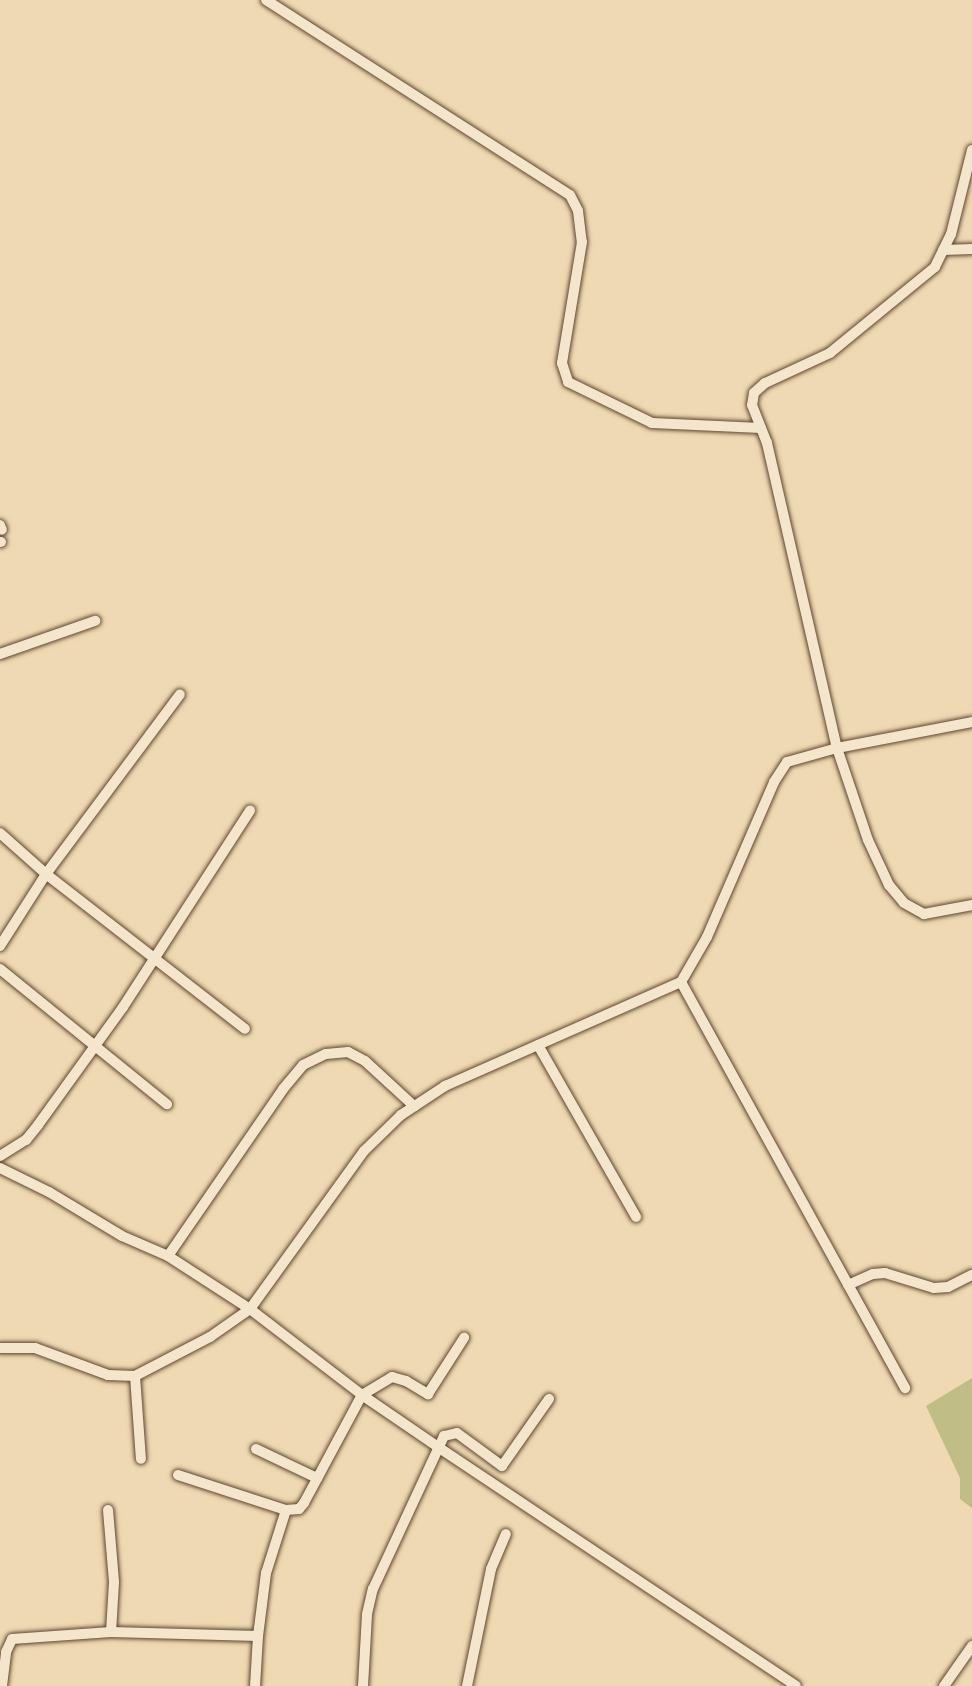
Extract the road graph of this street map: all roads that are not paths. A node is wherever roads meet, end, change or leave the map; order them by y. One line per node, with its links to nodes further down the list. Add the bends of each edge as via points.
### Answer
1 (266, 0): 5 (street, via 570,195 582,242 562,363 568,382 652,423)
2 (972, 150): 4 (street)
3 (972, 249): 4 (street)
4 (943, 250): 5 (street, via 935,267 830,353 754,393 752,405)
5 (761, 428): 10 (street)
6 (95, 621): 7 (street)
7 (0, 654)
8 (180, 694): 13 (street)
9 (972, 722): 10 (street)
10 (837, 748): 14 (street, via 868,840 889,885 904,903 924,914); 18 (street, via 787,762)
11 (250, 811): 16 (street)
12 (0, 833): 13 (street)
13 (46, 874): 15 (street); 16 (street)
14 (972, 905)
15 (0, 946)
16 (155, 959): 19 (street); 20 (street)
17 (0, 969): 20 (street)
18 (681, 982): 21 (street); 29 (street)
19 (245, 1029)
20 (93, 1045): 22 (street); 24 (street, via 26,1140)
21 (538, 1045): 23 (street, via 445,1086); 26 (street)
22 (167, 1104)
23 (414, 1106): 27 (street, via 348,1052 326,1054 303,1065); 30 (street, via 364,1151)
24 (0, 1156)
25 (0, 1168): 27 (street)
26 (636, 1217)
27 (168, 1256): 30 (street)
28 (972, 1275): 29 (street, via 948,1287 934,1288 885,1273)
29 (848, 1285): 34 (street)
30 (250, 1309): 33 (street, via 191,1349); 35 (street)
31 (464, 1338): 35 (street, via 428,1394 392,1377)
32 (0, 1348): 33 (street, via 35,1348 108,1375)
33 (135, 1376): 39 (street)
34 (905, 1388)
35 (362, 1395): 37 (street); 41 (street)
36 (549, 1399): 37 (street, via 502,1466 457,1433 444,1436)
37 (438, 1447): 50 (street, via 373,1589); 52 (street)
38 (256, 1449): 41 (street)
39 (141, 1459)
40 (178, 1475): 43 (street)
41 (317, 1478): 43 (street, via 299,1509)
42 (108, 1510): 45 (street, via 114,1582)
43 (286, 1510): 46 (street, via 266,1573)
44 (506, 1534): 51 (street, via 491,1569)
45 (111, 1632): 46 (street); 48 (street, via 12,1639)
46 (258, 1636): 49 (street)
47 (972, 1646): 53 (street)
48 (2, 1686)
49 (255, 1686)
50 (363, 1686)
51 (467, 1686)
52 (796, 1686)
53 (944, 1686)

